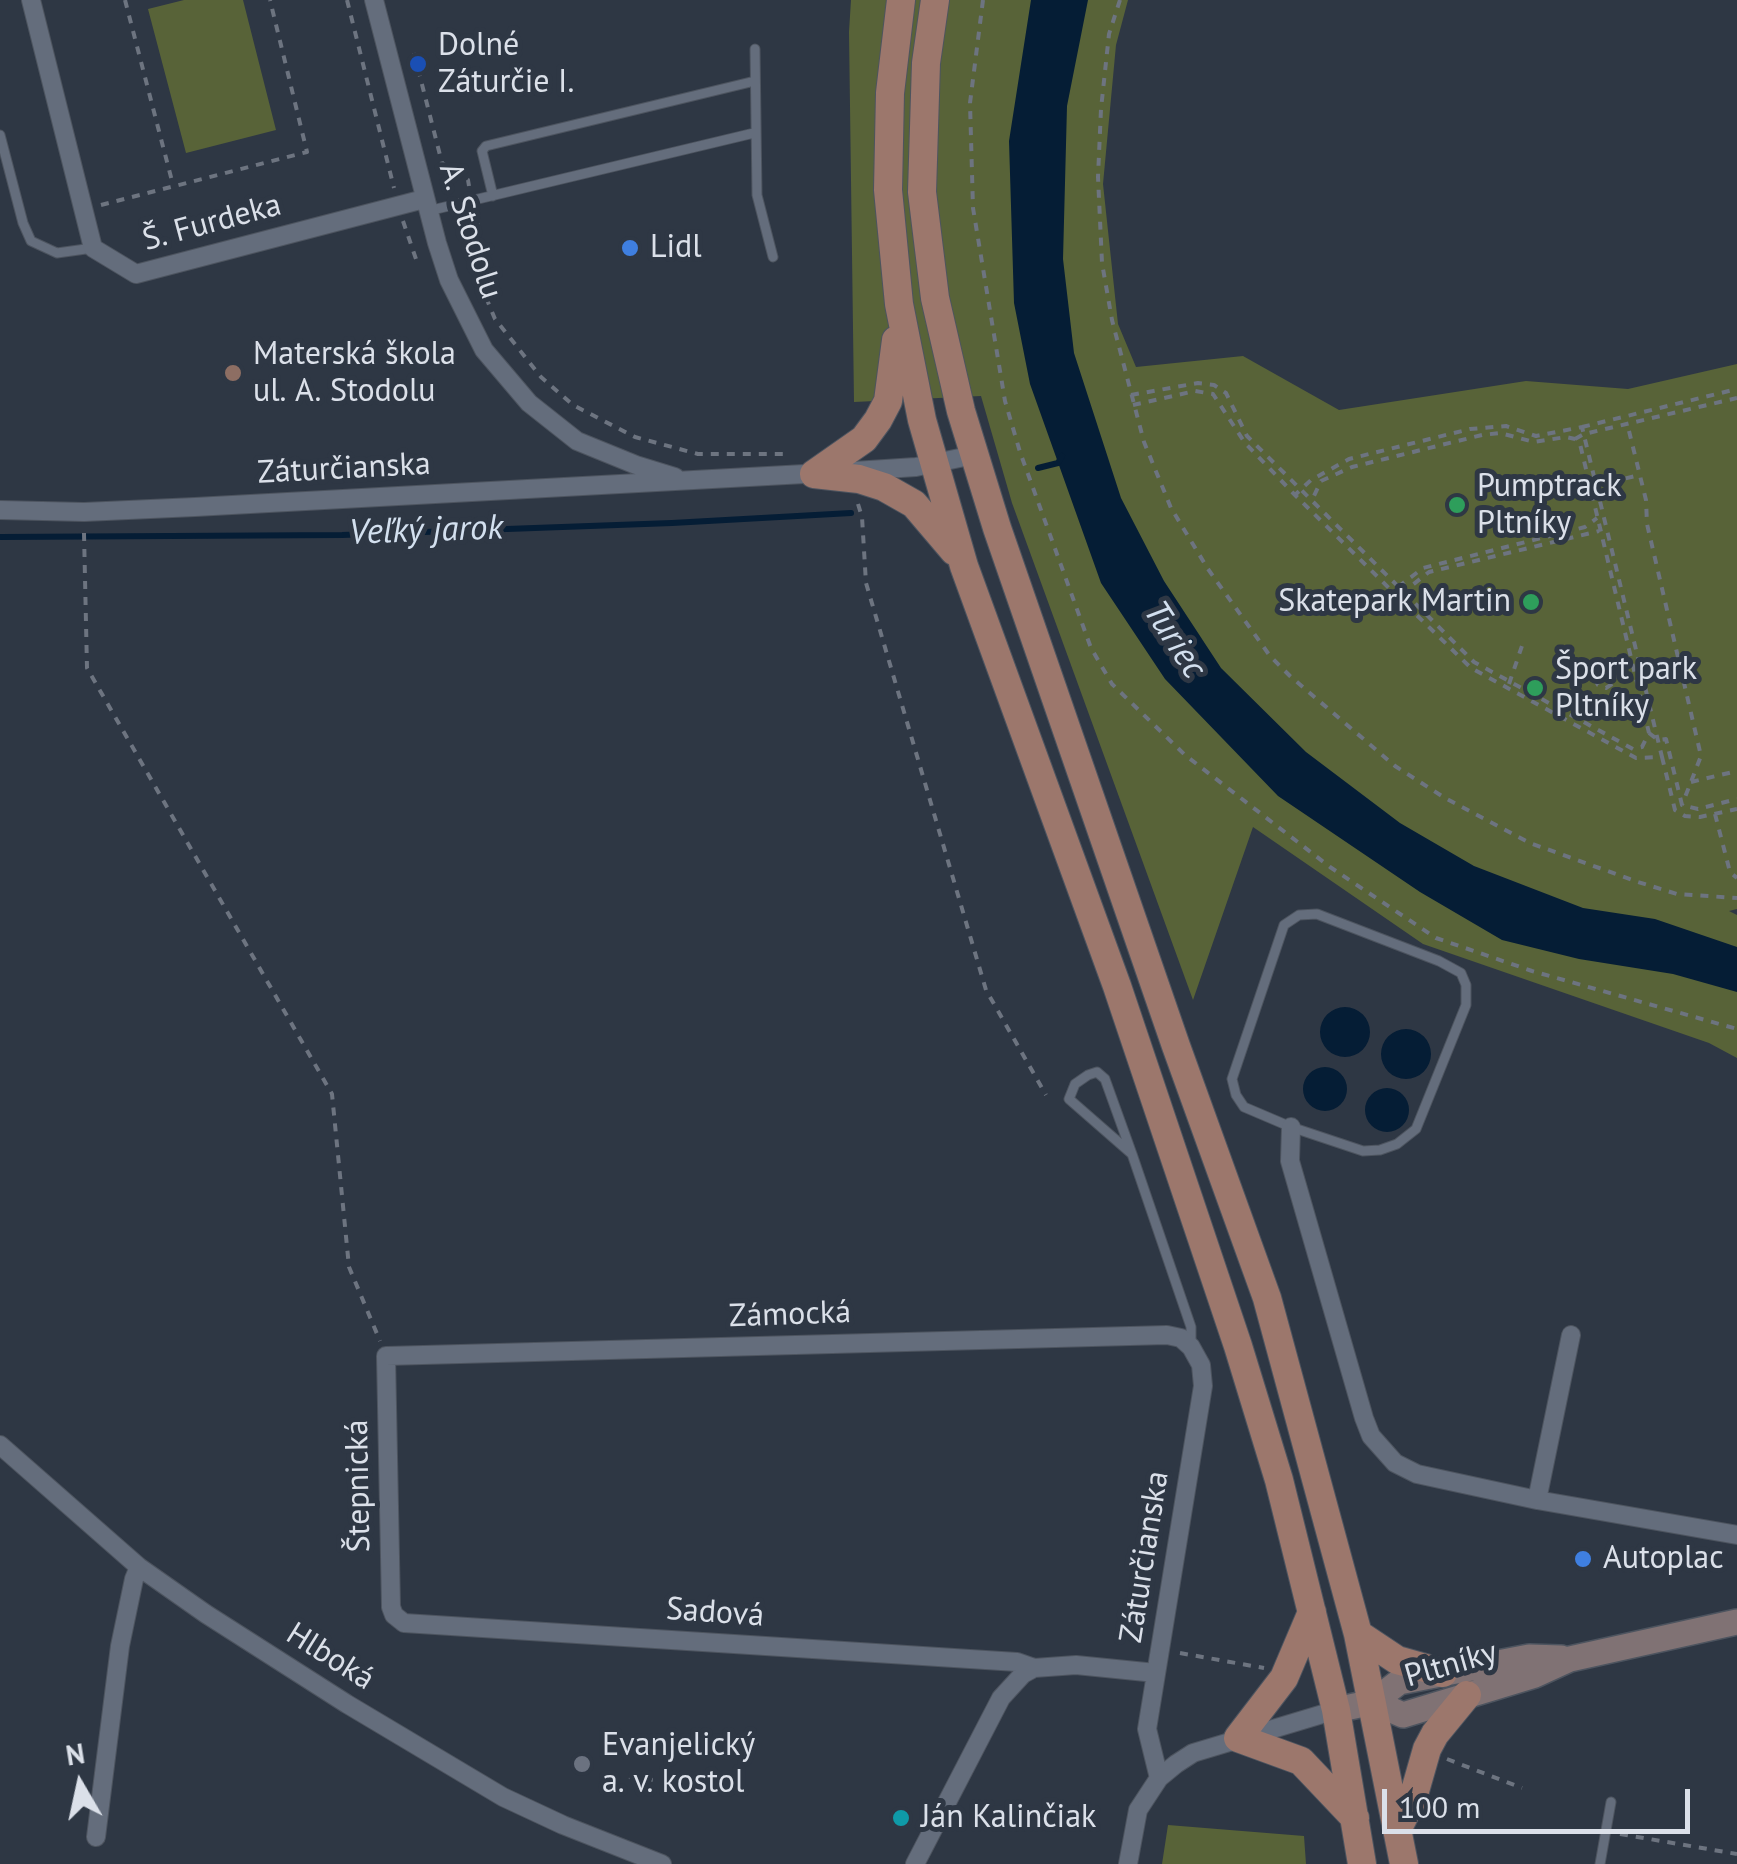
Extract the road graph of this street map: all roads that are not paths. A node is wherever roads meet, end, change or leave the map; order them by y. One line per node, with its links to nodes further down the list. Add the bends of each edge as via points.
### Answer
1 (31, 0): 11 (street)
2 (374, 0): 10 (street, A. Stodolu)
3 (901, 0): 13 (main road, via 888,131)
4 (935, 0): 14 (main road, via 922,192 935,298)
5 (755, 49): 6 (lane)
6 (754, 81): 7 (lane); 9 (lane, via 486,146)
7 (754, 133): 9 (lane); 12 (lane, via 757,195)
8 (0, 135): 11 (lane, via 31,242 57,253)
9 (493, 196): 10 (lane)
10 (426, 205): 11 (street, Š. Furdeka, via 398,205 136,274); 17 (street, A. Stodolu, via 464,314 484,350 529,403 577,441)
11 (93, 248)
12 (772, 257)
13 (898, 304): 15 (main road, via 888,400 864,439); 16 (main road)
14 (974, 455): 16 (street, Záturčianska); 32 (main road, via 1267,1298)
15 (807, 464): 16 (street, Záturčianska); 17 (street, Záturčianska); 19 (main road, via 914,504)
16 (935, 464): 19 (main road)
17 (690, 481): 18 (street, Záturčianska, via 84,512)
18 (0, 510)
19 (964, 566): 29 (main road, via 1117,986 1238,1346)
20 (1291, 1127): 20 (lane, via 1244,1107 1232,1079 1284,925 1316,914 1461,972 1466,1005 1416,1129 1398,1144 1363,1151); 26 (street, via 1290,1161 1371,1436 1395,1463 1417,1474)
21 (1132, 1154): 21 (lane, via 1069,1099 1088,1075 1105,1079); 23 (lane, via 1190,1327)
22 (1570, 1335): 26 (street)
23 (1190, 1347): 24 (street, Zámocká, via 1166,1335); 35 (street, Záturčianska, via 1204,1386)
24 (386, 1356): 30 (street, Štepnická)
25 (0, 1445): 28 (street, Hlboká)
26 (1537, 1500): 27 (street)
27 (1737, 1535)
28 (139, 1567): 45 (street, via 120,1646); 46 (street, Hlboká, via 445,1766 563,1826)
29 (1312, 1612): 39 (main road); 40 (main road, via 1284,1678)
30 (394, 1615): 34 (street, Sadová, via 404,1623)
31 (1730, 1627): 33 (street, Pltníky)
32 (1358, 1634): 36 (main road, via 1397,1660); 38 (main road)
33 (1570, 1658): 36 (street, Pltníky); 37 (street, Pltníky)
34 (1034, 1668): 35 (street); 47 (street, via 1001,1698)
35 (1156, 1673): 41 (street, Záturčianska, via 1146,1729)
36 (1443, 1673): 38 (street, Pltníky, via 1398,1682)
37 (1467, 1695): 38 (street, Pltníky, via 1403,1715); 44 (main road, via 1435,1734)
38 (1373, 1702): 39 (street); 44 (main road)
39 (1336, 1710): 40 (street); 43 (main road)
40 (1238, 1738): 41 (street, via 1193,1753); 43 (main road, via 1301,1762)
41 (1159, 1778): 48 (street, via 1138,1810)
42 (1611, 1802): 51 (lane)
43 (1355, 1818): 49 (main road)
44 (1398, 1826): 50 (main road)
45 (96, 1837)
46 (662, 1864)
47 (915, 1864)
48 (1128, 1864)
49 (1362, 1864)
50 (1404, 1864)
51 (1600, 1864)

